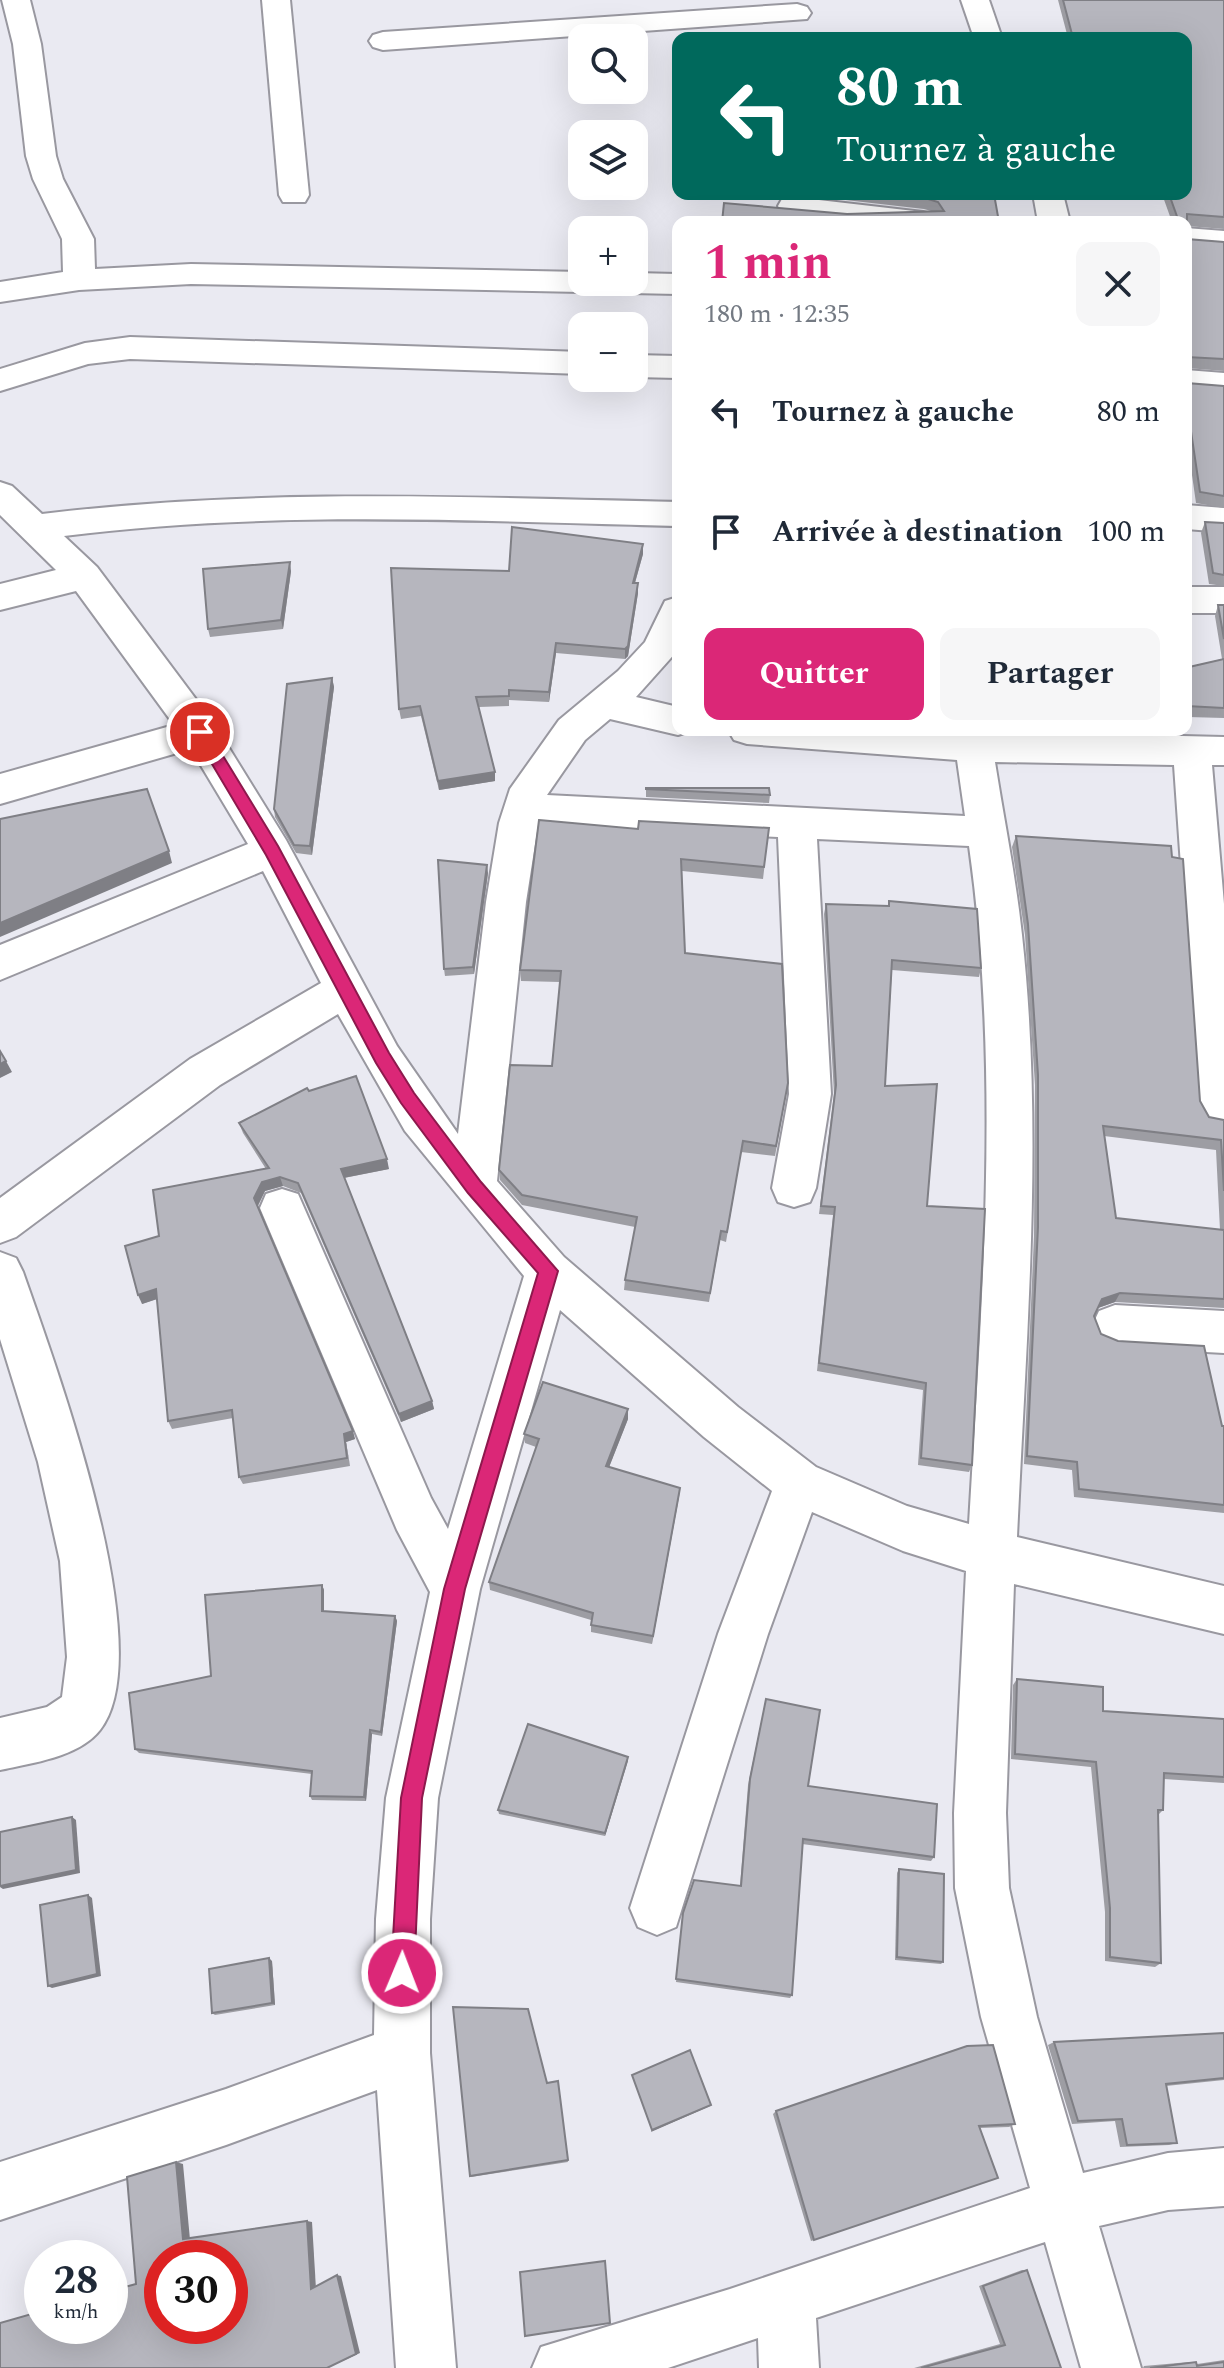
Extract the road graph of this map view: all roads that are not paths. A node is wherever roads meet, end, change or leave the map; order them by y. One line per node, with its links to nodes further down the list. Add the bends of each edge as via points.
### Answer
1 (16, 0): 12 (street, via 41,156 78,239)
2 (276, 0): 7 (street)
3 (975, 0): 5 (street)
4 (796, 17): 6 (street)
5 (986, 32)
6 (383, 41)
7 (294, 195)
8 (792, 207): 9 (street)
9 (871, 216)
10 (1192, 238): 11 (street)
11 (1224, 241)
12 (79, 280): 13 (street, via 191,274); 16 (street)
13 (568, 282)
14 (648, 283): 15 (street)
15 (672, 284)
16 (0, 292)
17 (568, 363): 20 (street, via 130,348 85,354)
18 (648, 366): 19 (street)
19 (672, 367)
20 (0, 380)
21 (1192, 381): 22 (street)
22 (1224, 384)
23 (0, 494): 27 (street)
24 (672, 514): 27 (street, via 227,509 117,515)
25 (1192, 517): 26 (street)
26 (1224, 520)
27 (37, 527): 28 (street)
28 (84, 576): 29 (street); 35 (street)
29 (0, 597)
30 (1192, 600): 31 (street)
31 (1224, 600)
32 (672, 623): 33 (street, via 660,649)
33 (604, 704): 34 (street); 40 (street, via 550,757)
34 (672, 720)
35 (200, 732): 39 (street); 43 (street)
36 (827, 736): 37 (street)
37 (974, 747): 38 (street); 42 (street)
38 (1208, 751): 46 (street)
39 (0, 789)
40 (523, 809): 41 (street); 47 (street, via 506,902)
41 (797, 823): 42 (street); 48 (street, via 810,1094)
42 (988, 832): 56 (street, via 1002,936 1010,1118)
43 (272, 851): 44 (street); 45 (street)
44 (0, 963)
45 (347, 988): 47 (street, via 420,1118); 50 (street, via 205,1072)
46 (1220, 1111)
47 (474, 1187): 51 (street)
48 (794, 1188)
49 (282, 1208): 57 (street, via 414,1514)
50 (0, 1223)
51 (548, 1271): 55 (street); 57 (street)
52 (0, 1272): 59 (street, via 45,1406 83,1551 93,1625 87,1705 56,1731)
53 (1115, 1326): 54 (street)
54 (1224, 1332)
55 (799, 1483): 56 (street, via 903,1528); 60 (street, via 743,1634)
56 (992, 1555): 58 (street); 64 (street, via 980,1813 982,1888 1009,2017)
57 (455, 1589): 61 (street, via 412,1798 403,1919)
58 (1224, 1610)
59 (0, 1744)
60 (657, 1908)
61 (402, 2053): 63 (street); 66 (street)
62 (1224, 2177): 64 (street, via 1135,2187)
63 (0, 2191)
64 (1065, 2207): 65 (street); 69 (street)
65 (786, 2302): 67 (street); 68 (street)
66 (426, 2368)
67 (562, 2368)
68 (789, 2368)
69 (1111, 2368)

